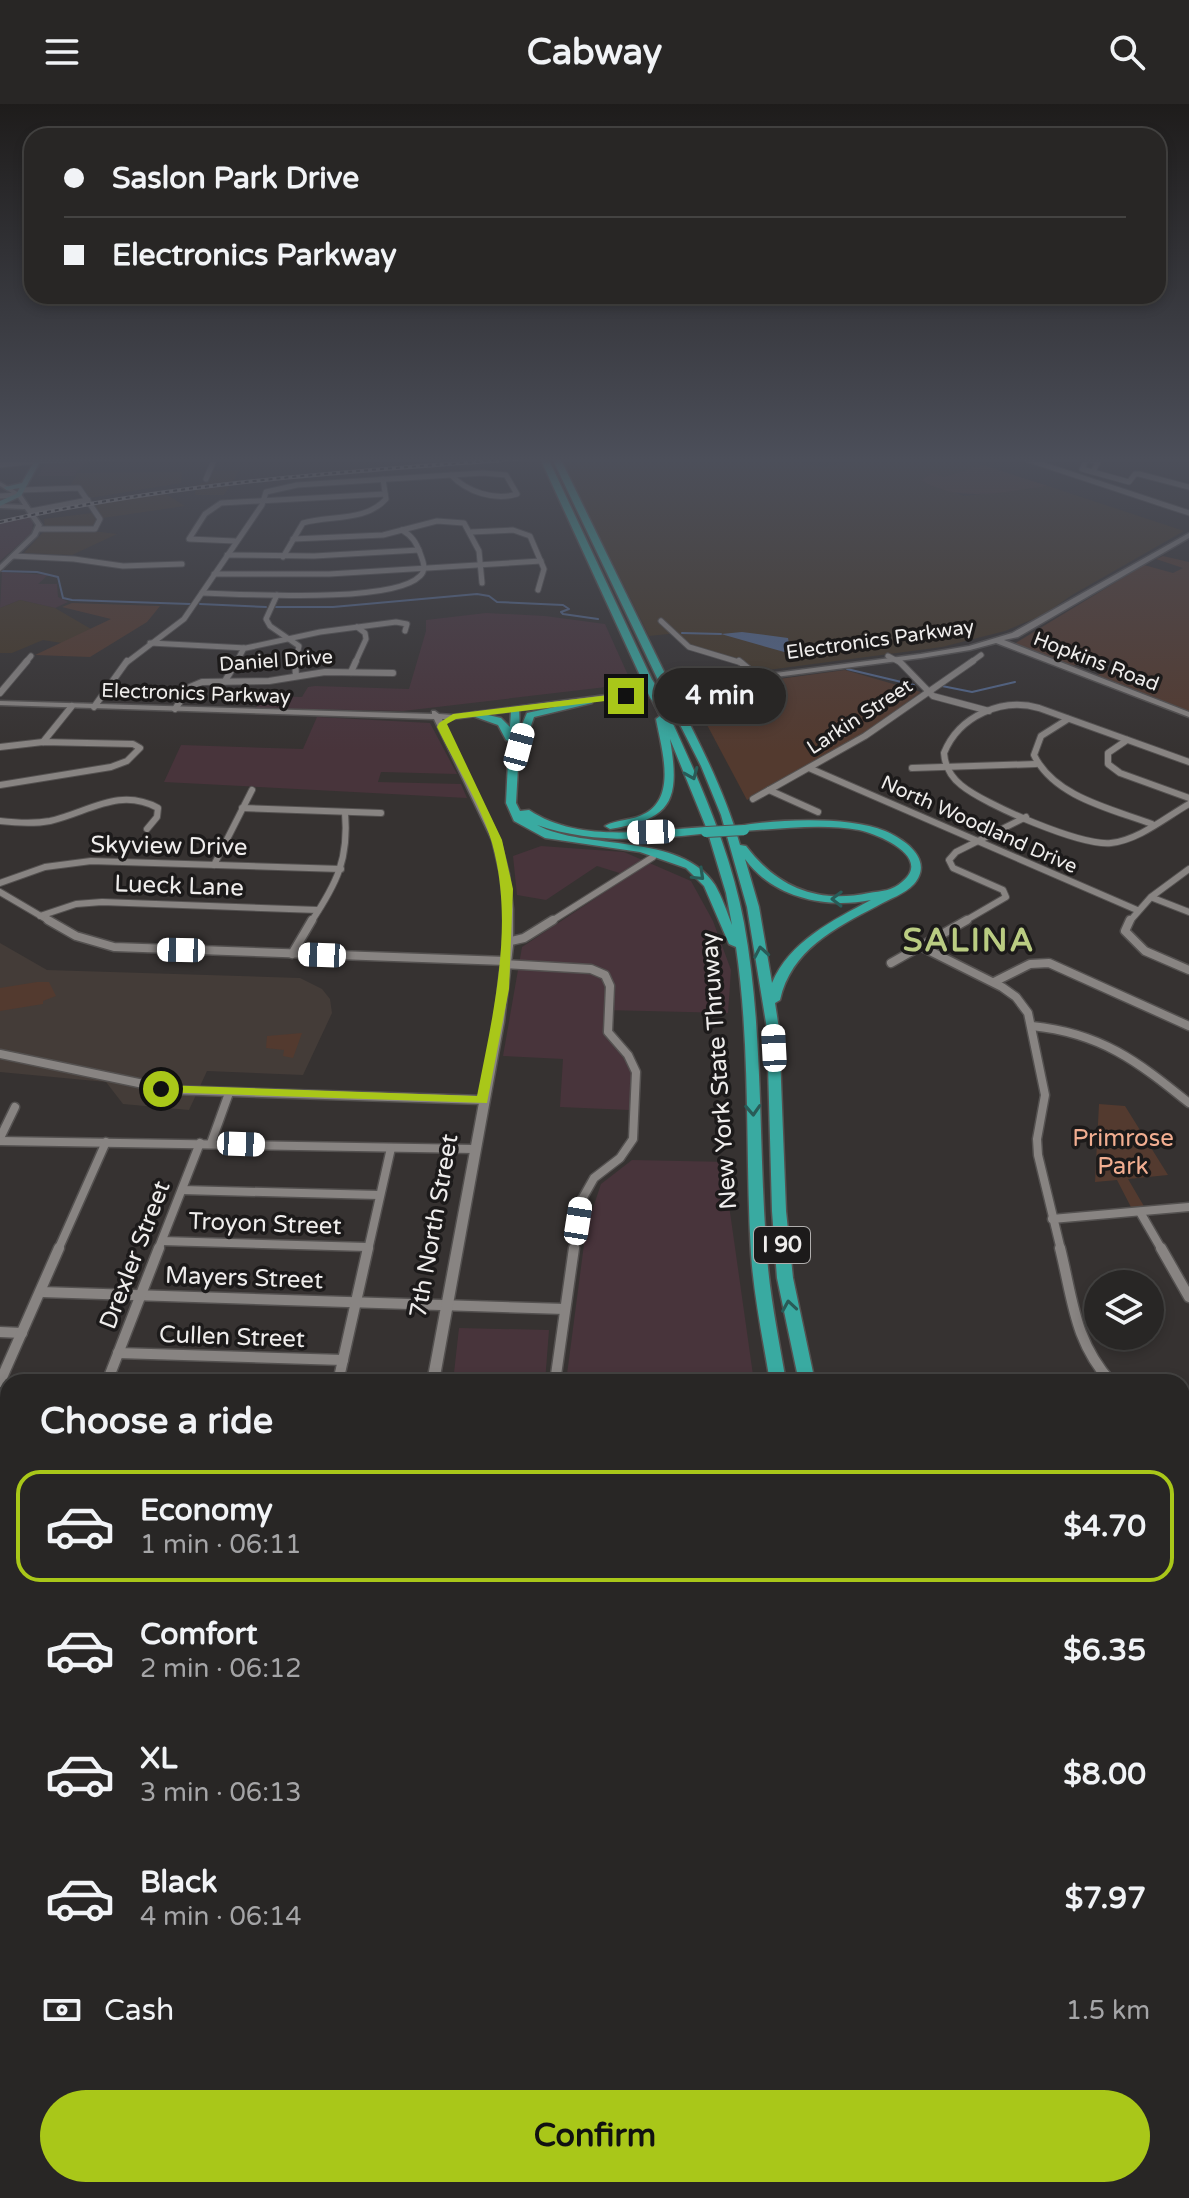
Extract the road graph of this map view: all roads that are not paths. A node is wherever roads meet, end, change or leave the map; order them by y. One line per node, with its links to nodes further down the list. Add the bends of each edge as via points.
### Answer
1 (227, 555): 17 (street)
2 (14, 556): 13 (street, via 123,566); 16 (main road)
3 (247, 556): 11 (street)
4 (308, 556): 11 (street)
5 (421, 556): 15 (street)
6 (479, 556): 14 (street)
7 (538, 556): 12 (street)
8 (593, 556): 39 (highway, New York State Thruway / I 90, bridge)
9 (600, 556): 77 (highway, New York State Thruway / I 90, bridge)
10 (1154, 556): 26 (main road, via 1032,625)
11 (283, 557)
12 (541, 561): 14 (street); 19 (street, via 544,576)
13 (182, 564)
14 (482, 564): 15 (street); 18 (street)
15 (425, 568): 17 (street); 21 (street, via 417,581 398,588)
16 (0, 569)
17 (214, 574): 20 (street)
18 (482, 583)
19 (538, 590)
20 (202, 593): 21 (street); 27 (street, via 178,626)
21 (277, 595): 25 (street, via 267,623)
22 (661, 621): 35 (street, via 689,647 740,661)
23 (357, 627): 24 (street, via 400,622 407,624); 25 (street); 32 (street, via 366,639)
24 (405, 631)
25 (290, 639): 28 (street); 34 (street, via 299,646)
26 (995, 640): 31 (main road, Electronics Parkway); 31 (main road, Electronics Parkway, via 956,651); 49 (main road, Hopkins Road)
27 (149, 643): 28 (street); 43 (street, via 129,658)
28 (244, 648): 36 (street)
29 (981, 655): 38 (street, Larkin Street)
30 (31, 656): 37 (street)
31 (894, 657): 35 (main road, Electronics Parkway); 35 (main road, Electronics Parkway); 38 (street)
32 (351, 672): 33 (street, Daniel Drive); 34 (street, Daniel Drive)
33 (393, 673)
34 (296, 676): 36 (street, Daniel Drive)
35 (759, 676): 40 (main road, Electronics Parkway); 44 (main road, Electronics Parkway)
36 (225, 681): 45 (street, Daniel Drive, via 190,687)
37 (0, 693)
38 (928, 693): 46 (street); 60 (street, Larkin Street)
39 (657, 700): 62 (highway, via 670,792 662,809 651,816 598,827 553,821 525,805); 97 (highway, New York State Thruway / I 90, one-way to 97, via 721,852)
40 (589, 701): 44 (main road, Electronics Parkway); 56 (highway, via 530,715)
41 (0, 703): 42 (main road, Electronics Parkway)
42 (72, 706): 43 (main road, Electronics Parkway); 54 (street)
43 (94, 707): 45 (main road, Electronics Parkway)
44 (517, 708): 47 (main road, Electronics Parkway); 48 (main road, Electronics Parkway); 50 (main road); 56 (highway)
45 (175, 709): 47 (main road, Electronics Parkway)
46 (989, 711): 51 (street, via 1026,704); 59 (street, via 953,737 944,753)
47 (436, 715): 50 (main road, Electronics Parkway); 52 (main road, 7th North Street)
48 (475, 715): 50 (main road, Electronics Parkway); 56 (highway, via 505,724)
49 (1189, 715)
50 (458, 716): 52 (main road)
51 (1068, 719): 53 (street); 58 (street, via 1037,741)
52 (442, 727): 91 (main road, 7th North Street, via 503,858)
53 (1127, 740): 57 (street); 68 (street, via 1108,753 1108,764)
54 (43, 742): 55 (street); 63 (street, via 140,746 127,761 111,767)
55 (0, 747)
56 (516, 747): 62 (highway); 66 (highway)
57 (1189, 762)
58 (1036, 764): 59 (street); 75 (street, via 1068,791)
59 (946, 767): 61 (street); 73 (street, via 967,790)
60 (809, 768): 65 (street, Larkin Street); 79 (street, North Woodland Drive)
61 (912, 768)
62 (517, 782): 78 (highway, via 521,808 558,828 623,834)
63 (0, 785)
64 (252, 790): 69 (street)
65 (769, 790): 67 (street, Larkin Street); 71 (street)
66 (513, 797): 78 (highway, via 528,819 561,831 609,836); 97 (highway, one-way to 97, via 513,811 536,831 655,851 700,873 728,923)
67 (753, 799)
68 (1189, 801): 75 (street)
69 (242, 808): 70 (street); 81 (street)
70 (345, 812): 72 (street); 82 (street, via 346,855)
71 (818, 812)
72 (381, 813)
73 (1026, 817): 75 (street, via 1107,844); 79 (street)
74 (0, 821): 76 (street, via 49,821 126,798 158,808)
75 (1152, 824)
76 (147, 829)
77 (740, 830): 77 (highway, one-way to 77, via 829,826 866,831 900,847 911,859 912,870 899,886 880,894 811,897 768,880 750,861); 78 (highway, bridge); 101 (highway, New York State Thruway / I 90, one-way to 77); 101 (highway, via 857,827 901,843 917,862 906,885 787,961 775,987)
78 (706, 831)
79 (977, 841): 88 (street, North Woodland Drive); 92 (street, via 951,856 949,865 1007,895)
80 (653, 857): 91 (street, via 524,938)
81 (214, 865): 82 (street, Skyview Drive); 84 (street, Skyview Drive, via 73,862)
82 (341, 869): 87 (street)
83 (1189, 869): 86 (street)
84 (0, 883)
85 (0, 892): 90 (street)
86 (1153, 898): 88 (street); 89 (street)
87 (318, 910): 90 (street, Lueck Lane, via 102,902); 93 (street)
88 (1137, 910): 96 (street, via 1126,924 1128,938)
89 (1189, 912)
90 (40, 916): 93 (street, via 90,942 114,947)
91 (507, 942): 94 (main road, 7th North Street)
92 (918, 945): 95 (street); 98 (street)
93 (292, 954): 94 (street)
94 (506, 962): 104 (main road, 7th North Street); 124 (street, via 591,969 605,975 610,986 608,1032 636,1072 633,1139 620,1158 594,1178 581,1201)
95 (891, 963)
96 (1189, 970)
97 (746, 982): 134 (highway, New York State Thruway / I 90, one-way to 134, via 759,1258)
98 (994, 982): 99 (street, via 1023,1005); 100 (street, via 1030,964 1049,963)
99 (1032, 1026): 105 (street, via 1075,1030 1112,1045); 116 (street, via 1045,1095 1038,1155)
100 (1189, 1026)
101 (773, 1029): 135 (highway, New York State Thruway / I 90, one-way to 101, via 785,1278)
102 (0, 1054): 103 (street, via 155,1088)
103 (229, 1093): 104 (street); 109 (street, Drexler Street)
104 (483, 1100): 111 (main road, 7th North Street)
105 (1189, 1103)
106 (15, 1107): 107 (street)
107 (0, 1139): 108 (street)
108 (106, 1142): 109 (street); 119 (street)
109 (205, 1143): 110 (street); 112 (street, Drexler Street)
110 (391, 1148): 111 (street); 113 (street)
111 (474, 1149): 123 (main road, 7th North Street)
112 (182, 1190): 113 (street); 117 (street, Drexler Street)
113 (379, 1195): 118 (street)
114 (1189, 1207): 115 (street)
115 (1140, 1212): 116 (street); 121 (street)
116 (1052, 1219): 136 (street, via 1083,1344)
117 (162, 1241): 118 (street, Troyon Street); 120 (street, Drexler Street)
118 (367, 1247): 122 (street)
119 (41, 1292): 120 (street, Mayers Street); 126 (street)
120 (141, 1294): 122 (street, Mayers Street); 127 (street, Drexler Street)
121 (1189, 1297)
122 (356, 1302): 123 (street, Mayers Street); 128 (street)
123 (446, 1304): 124 (street, Mayers Street); 132 (main road, 7th North Street)
124 (565, 1309): 133 (street)
125 (0, 1332): 126 (street)
126 (22, 1333): 129 (street)
127 (118, 1353): 128 (street, Cullen Street); 130 (street, Drexler Street)
128 (343, 1360): 131 (street)
129 (4, 1374)
130 (110, 1374)
131 (340, 1374)
132 (434, 1374)
133 (556, 1374)
134 (777, 1374)
135 (805, 1374)
136 (1104, 1374)

